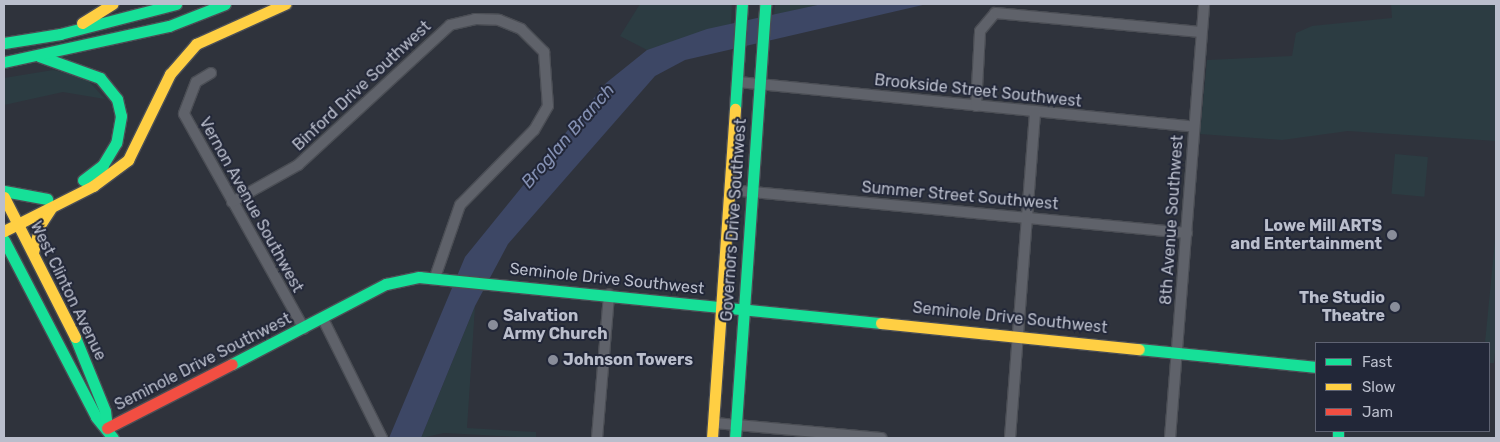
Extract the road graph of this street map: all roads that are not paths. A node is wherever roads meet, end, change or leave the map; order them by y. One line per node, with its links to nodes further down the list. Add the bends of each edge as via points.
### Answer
1 (113, 4): 11 (main road)
2 (176, 4): 11 (main road)
3 (226, 4): 9 (main road)
4 (263, 4): 9 (main road)
5 (285, 4): 26 (main road, via 196,44 170,74 144,136 128,160 93,186)
6 (742, 4): 16 (main road, Governors Drive Southwest)
7 (1204, 4): 10 (street, 8th Avenue Southwest)
8 (765, 7): 17 (main road, Governors Drive Southwest)
9 (169, 26): 13 (main road)
10 (1202, 32): 18 (street, via 995,13 980,31); 20 (street, 8th Avenue Southwest)
11 (60, 34): 12 (main road)
12 (4, 43)
13 (39, 56): 14 (main road); 26 (main road, via 100,78 114,90 120,116 116,143 103,165)
14 (4, 62)
15 (211, 73): 25 (street, Vernon Avenue Southwest, via 196,82 184,114)
16 (738, 82): 17 (street, Brookside Street Southwest); 21 (main road, Governors Drive Southwest)
17 (760, 84): 18 (street, Brookside Street Southwest); 23 (main road, Governors Drive Southwest)
18 (976, 106): 19 (street, Brookside Street Southwest)
19 (1035, 112): 20 (street, Brookside Street Southwest); 27 (street)
20 (1193, 127): 30 (street, 8th Avenue Southwest)
21 (731, 190): 23 (street, Summer Street Southwest); 35 (main road, Governors Drive Southwest)
22 (4, 191): 26 (main road)
23 (752, 192): 27 (street, Summer Street Southwest); 36 (main road, Governors Drive Southwest)
24 (4, 197): 28 (main road, West Clinton Avenue)
25 (232, 202): 33 (street, Binford Drive Southwest, via 304,160 450,25 475,19 499,20 521,29 544,52 548,106 534,130 460,205); 38 (street, Vernon Avenue Southwest)
26 (50, 203): 28 (main road); 32 (main road)
27 (1027, 216): 30 (street, Summer Street Southwest); 39 (street)
28 (12, 221): 29 (main road); 32 (main road, West Clinton Avenue)
29 (4, 231)
30 (1187, 233): 40 (street, 8th Avenue Southwest)
31 (4, 240): 44 (main road, West Clinton Avenue, via 96,417)
32 (33, 252): 44 (main road, West Clinton Avenue, via 69,322 105,411)
33 (435, 277): 34 (main road, Seminole Drive Southwest); 37 (main road, Seminole Drive Southwest, via 403,278 386,284)
34 (610, 294): 35 (main road, Seminole Drive Southwest); 46 (street)
35 (723, 308): 36 (main road, Seminole Drive Southwest); 42 (main road, Governors Drive Southwest)
36 (743, 310): 39 (main road, Seminole Drive Southwest); 43 (main road, Governors Drive Southwest)
37 (323, 319): 38 (main road, Seminole Drive Southwest); 45 (street)
38 (304, 329): 44 (main road, Seminole Drive Southwest)
39 (1018, 336): 40 (main road, Seminole Drive Southwest); 50 (street)
40 (1179, 353): 41 (main road, Seminole Drive Southwest); 51 (street, 8th Avenue Southwest)
41 (1315, 367)
42 (714, 422): 43 (street); 47 (main road, Governors Drive Southwest)
43 (736, 424): 48 (main road, Governors Drive Southwest); 49 (street)
44 (110, 433)
45 (382, 438)
46 (597, 438)
47 (712, 438)
48 (734, 438)
49 (880, 438)
50 (1010, 438)
51 (1170, 438)

